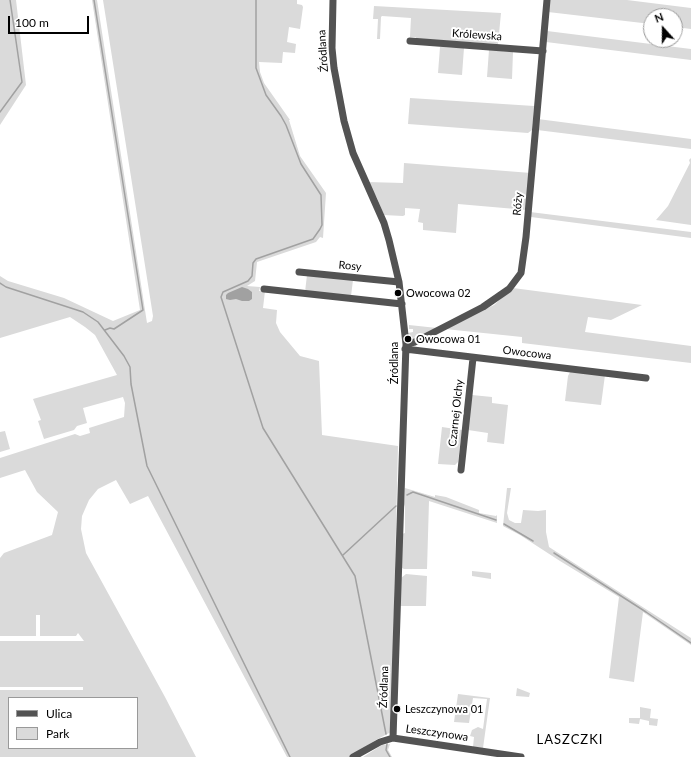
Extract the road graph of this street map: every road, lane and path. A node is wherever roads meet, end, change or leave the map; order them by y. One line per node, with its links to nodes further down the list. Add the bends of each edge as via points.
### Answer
1 (333, 0): 6 (street, Źródlana, via 333,55 344,121 353,153 384,223)
2 (547, 0): 4 (street, Róży)
3 (410, 42): 4 (street, Królewska)
4 (543, 51): 9 (street, Róży, via 526,237 520,273 509,289 483,307)
5 (299, 272): 6 (street, Rosy)
6 (399, 282): 8 (street, Źródlana)
7 (264, 289): 8 (street)
8 (402, 304): 9 (street, Źródlana)
9 (406, 347): 10 (street, Owocowa); 13 (street, Źródlana)
10 (473, 358): 11 (street, Owocowa); 12 (street, Czarnej Olchy)
11 (646, 378)
12 (461, 470)
13 (393, 738): 14 (street, Leszczynowa, via 376,744); 15 (street, Leszczynowa)
14 (354, 757)
15 (522, 757)

